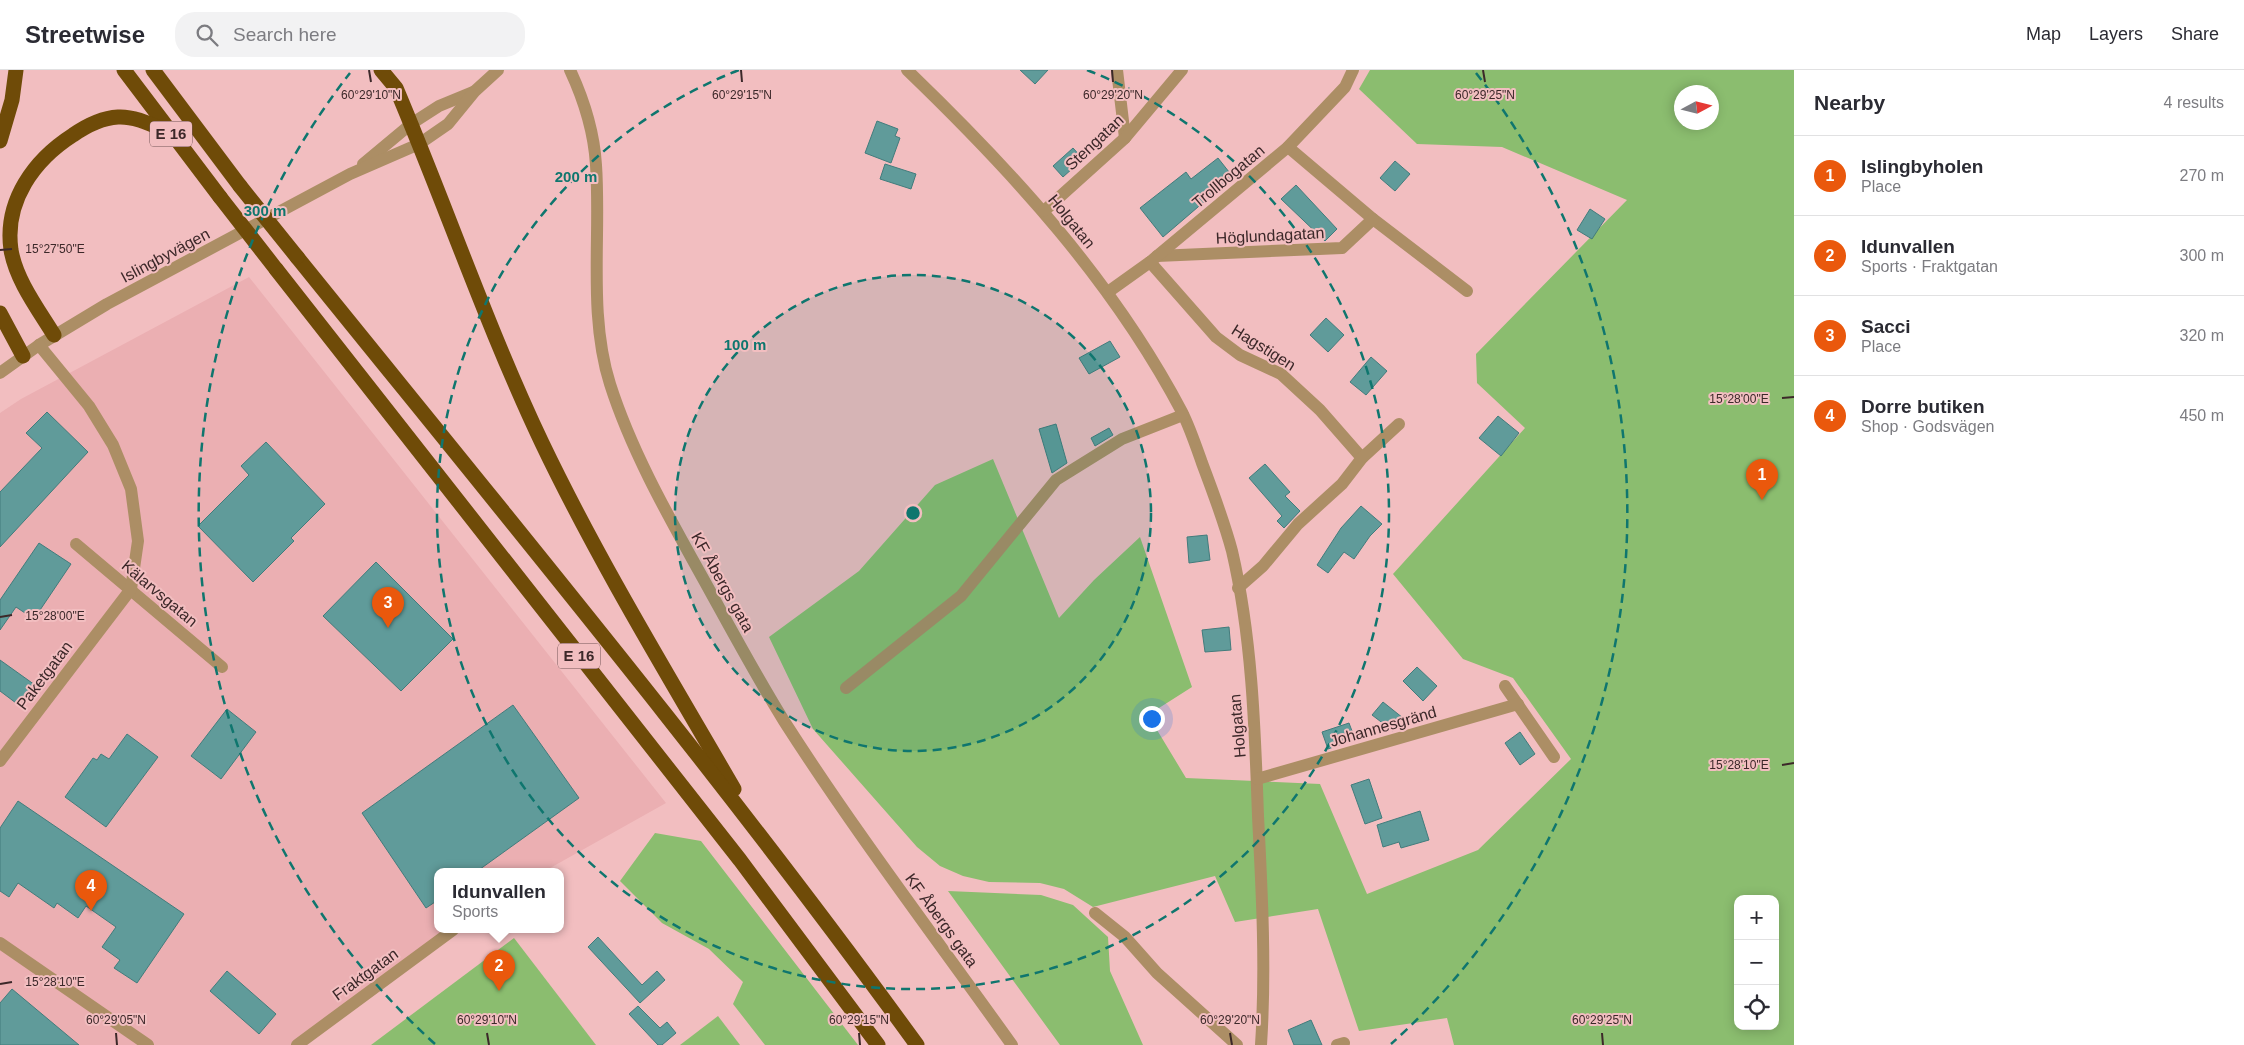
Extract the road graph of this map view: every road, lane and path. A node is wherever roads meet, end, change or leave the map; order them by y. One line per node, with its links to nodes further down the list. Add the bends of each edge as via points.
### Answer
1 (16, 70): 15 (highway, via 12,100)
2 (124, 70): 13 (highway, E 16)
3 (153, 70): 42 (highway, E 16, bridge, via 240,186)
4 (381, 70): 12 (highway, via 396,88)
5 (498, 70): 11 (street, Islingbyvägen)
6 (570, 70): 50 (street, KF Åbergs gata, via 590,125 596,163 597,281 603,358 635,448 675,529 784,720 871,849)
7 (907, 70): 19 (street, Holgatan, via 963,124)
8 (1117, 70): 14 (street)
9 (1182, 70): 14 (street, Stengatan)
10 (1353, 70): 17 (street, Trollbogatan, via 1345,86)
11 (475, 91): 12 (street, Islingbyvägen, via 438,106); 16 (street, Islingbyvägen, via 448,124)
12 (411, 124): 16 (highway); 18 (street, Islingbyvägen)
13 (170, 132): 25 (highway, via 129,118 103,120 85,127 52,150 26,180 11,218 12,251 28,292); 48 (highway, E 16, bridge, via 740,860)
14 (1125, 138): 19 (street, Stengatan)
15 (0, 141)
16 (419, 144): 18 (street, Islingbyvägen); 42 (highway, via 483,306 542,442 598,555)
17 (1288, 147): 20 (street); 21 (street, Trollbogatan)
18 (350, 174): 25 (street, Islingbyvägen)
19 (1044, 211): 23 (street, Holgatan)
20 (1373, 219): 21 (street, Höglundagatan, via 1342,248); 22 (street)
21 (1153, 259): 23 (street, Trollbogatan); 31 (street, Hagstigen, via 1216,337 1240,355 1281,374 1320,410)
22 (1467, 291)
23 (1108, 292): 29 (street, Holgatan)
24 (0, 313): 27 (highway)
25 (54, 335): 26 (street, Islingbyvägen)
26 (39, 345): 27 (street, Islingbyvägen); 34 (street, Paketgatan, via 89,406 113,445 131,489 138,541)
27 (23, 356): 28 (street, Islingbyvägen)
28 (0, 374)
29 (1183, 414): 33 (street, Holgatan, via 1216,499); 37 (street, via 1122,439 1056,480 961,596)
30 (1399, 424): 31 (street)
31 (1362, 458): 33 (street, via 1342,484 1298,524 1263,566)
32 (76, 544): 34 (street, Kälarvsgatan)
33 (1238, 588): 41 (street, Holgatan, via 1246,640)
34 (131, 589): 35 (street, Kälarvsgatan); 40 (street, Paketgatan)
35 (222, 667)
36 (1505, 686): 38 (street)
37 (846, 688)
38 (1518, 704): 39 (street); 41 (street, Johannesgränd)
39 (1554, 758)
40 (0, 761)
41 (1257, 779): 52 (street, Holgatan, via 1264,964)
42 (763, 838): 49 (highway, E 16)
43 (1095, 912): 51 (street)
44 (450, 933): 47 (street, Fraktgatan)
45 (0, 943): 46 (street)
46 (148, 1045)
47 (297, 1045)
48 (878, 1045)
49 (917, 1045)
50 (1012, 1045)
51 (1237, 1045)
52 (1262, 1045)

